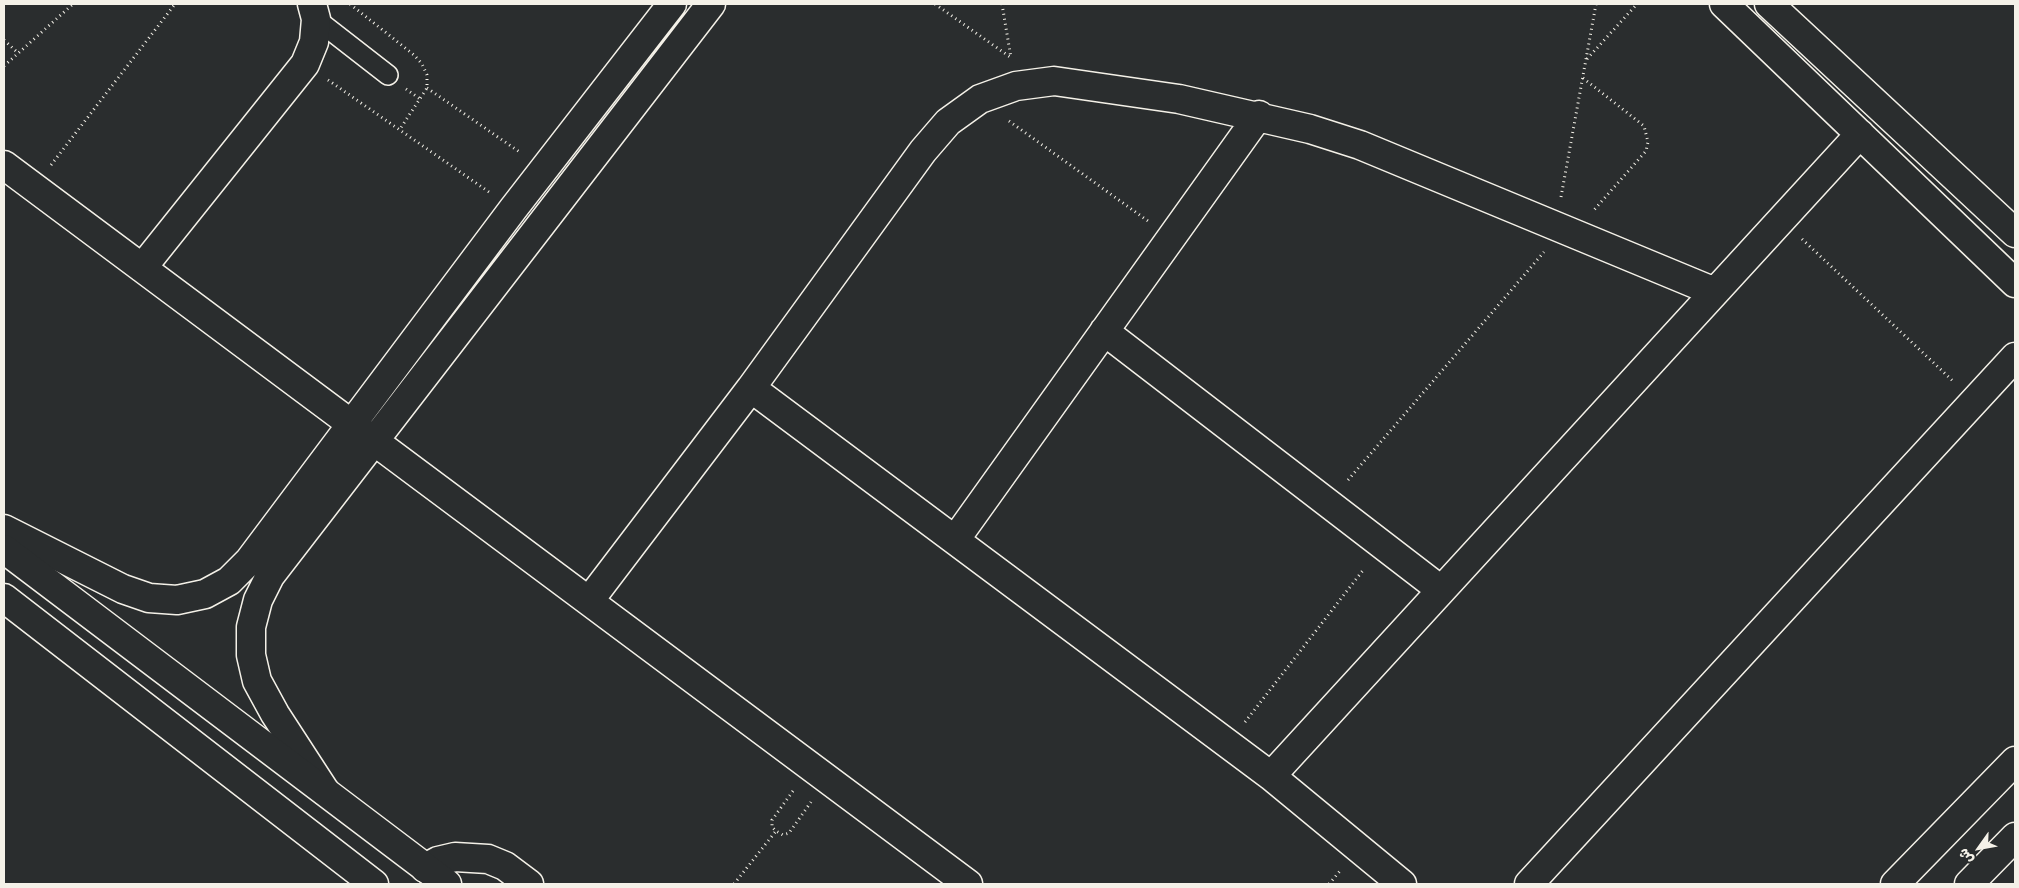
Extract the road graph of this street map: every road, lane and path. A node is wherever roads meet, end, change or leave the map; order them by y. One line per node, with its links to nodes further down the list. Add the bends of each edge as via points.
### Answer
1 (73, 4): 13 (path)
2 (175, 4): 27 (path)
3 (672, 4): 26 (street)
4 (711, 4): 41 (street)
5 (934, 4): 14 (path)
6 (1002, 4): 14 (path)
7 (1596, 4): 15 (path)
8 (1637, 4): 15 (path)
9 (1724, 4): 24 (street)
10 (1769, 4): 31 (street)
11 (314, 12): 16 (street, via 314,42); 18 (lane)
12 (4, 40): 13 (path)
13 (18, 54): 17 (path)
14 (1011, 57): 20 (path)
15 (1586, 60): 19 (path)
16 (305, 64): 28 (path); 33 (street)
17 (4, 66)
18 (388, 75)
19 (1583, 78): 30 (path); 30 (path, via 1644,126 1648,142 1646,150)
20 (1016, 86): 22 (street); 23 (street, via 1054,81 1180,99)
21 (427, 88): 26 (path)
22 (980, 99): 32 (path); 38 (street, via 948,122 922,151)
23 (1259, 115): 30 (street, via 1360,145); 32 (street)
24 (1860, 134): 29 (street); 34 (street)
25 (4, 165): 27 (street)
26 (544, 169): 28 (street)
27 (34, 187): 33 (street)
28 (513, 209): 40 (street)
29 (1782, 219): 35 (street); 39 (path)
30 (1565, 230): 35 (street); 42 (path)
31 (2015, 233)
32 (1171, 238): 36 (street)
33 (142, 268): 40 (street)
34 (2015, 283)
35 (1715, 292): 47 (street)
36 (1104, 330): 42 (street); 44 (street)
37 (2015, 357): 39 (street)
38 (751, 388): 44 (street); 49 (street)
39 (1974, 402): 64 (street)
40 (351, 423): 41 (street); 43 (street, via 249,561 229,581 205,594 177,600 149,598 123,589)
41 (374, 441): 49 (street); 54 (street, via 270,576 258,600 251,627 251,655 258,682)
42 (1328, 503): 45 (street)
43 (4, 529)
44 (954, 540): 50 (street)
45 (1382, 545): 47 (street); 50 (path)
46 (4, 549): 54 (street)
47 (1441, 590): 53 (street)
48 (4, 598): 58 (street)
49 (590, 602): 52 (street)
50 (1228, 744): 53 (street)
51 (2015, 761): 65 (street)
52 (819, 773): 55 (path, via 772,820); 55 (path, via 788,833 783,835); 62 (street)
53 (1271, 776): 63 (street)
54 (327, 794): 57 (street)
55 (776, 831): 61 (path)
56 (2015, 837): 66 (street)
57 (425, 868): 59 (street); 60 (street, via 455,857 488,859 505,866)
58 (374, 884)
59 (447, 884)
60 (529, 884)
61 (734, 884)
62 (968, 884)
63 (1402, 884)
64 (1529, 884)
65 (1895, 884)
66 (1969, 884)

